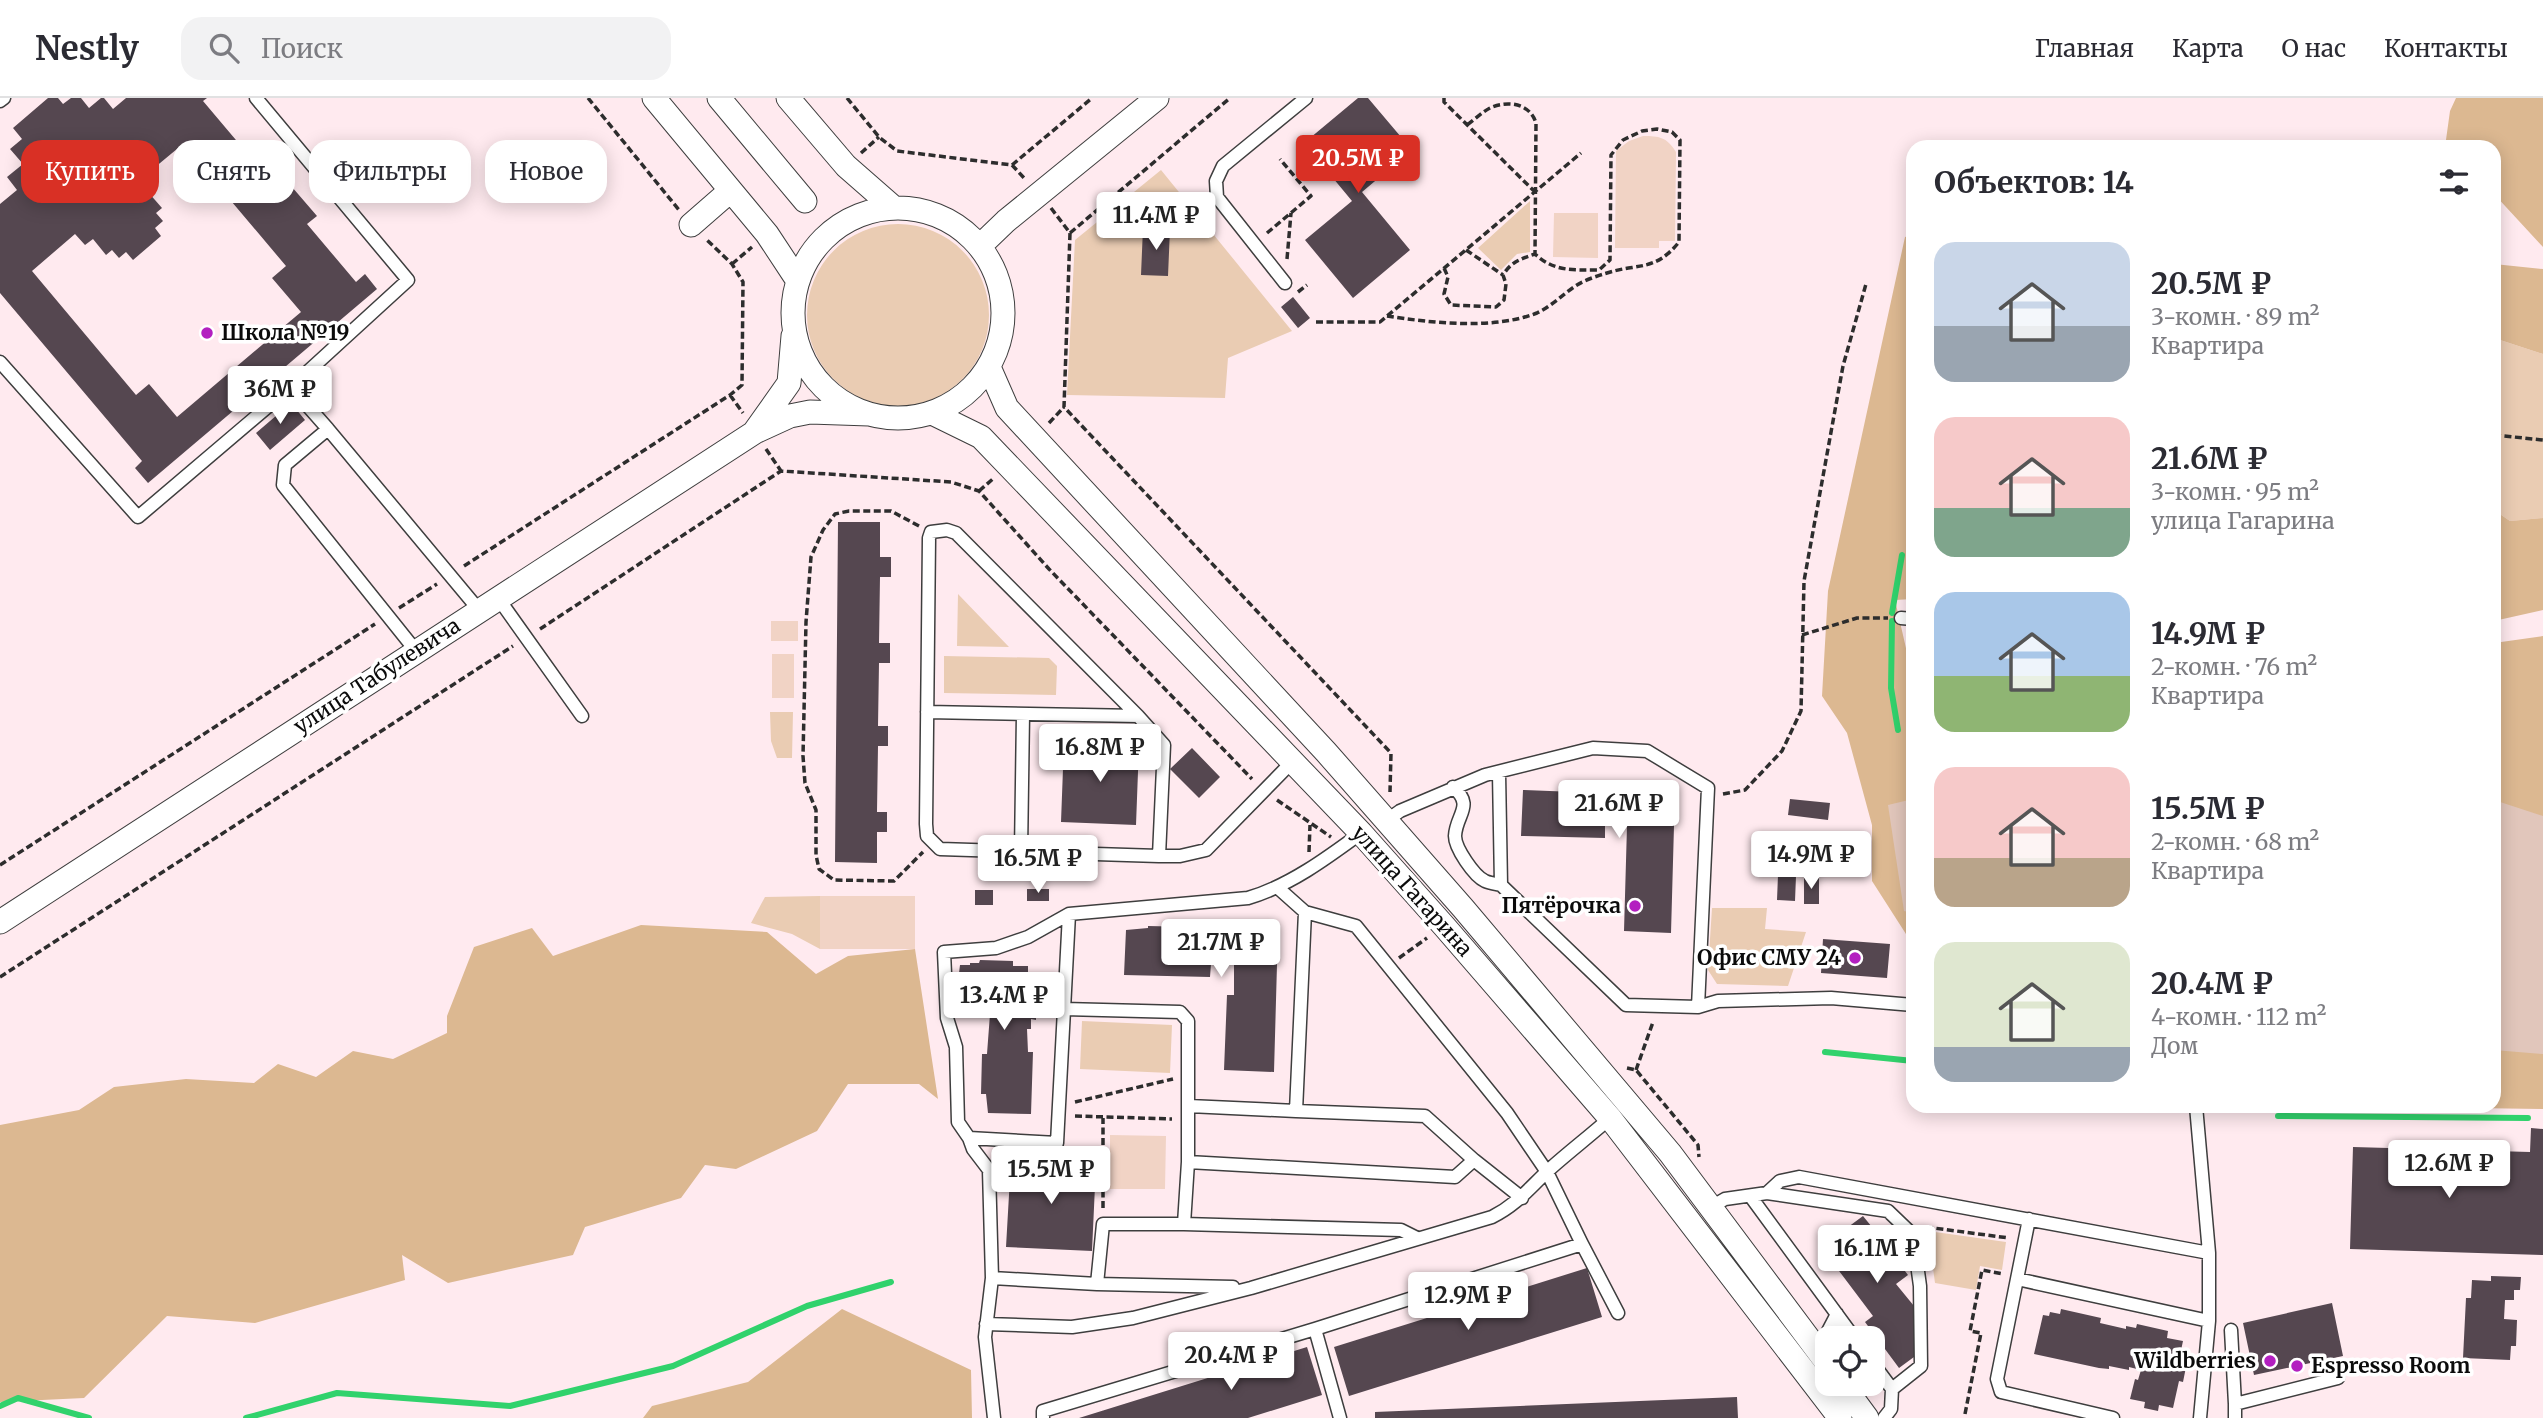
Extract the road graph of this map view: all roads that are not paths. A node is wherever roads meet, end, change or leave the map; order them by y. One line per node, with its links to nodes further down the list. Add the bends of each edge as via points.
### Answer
1 (5, 98): 8 (lane)
2 (256, 98): 19 (lane, via 408,280)
3 (654, 98): 9 (street)
4 (719, 98): 10 (street)
5 (788, 98): 11 (street, via 846,166)
6 (1157, 98): 13 (street)
7 (1306, 98): 15 (lane, via 1223,166 1215,185 1217,197)
8 (0, 101)
9 (730, 191): 12 (street); 14 (street)
10 (805, 201)
11 (894, 208): 13 (street, via 926,211 956,224); 14 (street, via 863,214 835,229 812,252)
12 (691, 225)
13 (980, 246): 18 (street, via 1002,292 1004,318)
14 (798, 281): 16 (street)
15 (1285, 283)
16 (794, 329): 21 (street, via 800,352 827,391); 23 (street, улица Табулевича, via 789,383)
17 (0, 362): 19 (lane, via 138,517)
18 (989, 367): 20 (street, via 964,395); 33 (street, улица Гагарина, via 1007,408 1326,752)
19 (291, 387): 22 (lane)
20 (932, 413): 21 (street, via 901,418); 30 (street, улица Гагарина, via 981,437)
21 (869, 414): 23 (street, улица Табулевича, via 810,412)
22 (328, 429): 24 (lane, via 450,575); 25 (lane, via 285,465 283,485)
23 (755, 432): 24 (street, улица Табулевича)
24 (489, 604): 25 (street, улица Табулевича); 28 (lane, via 527,638)
25 (416, 651): 41 (street, улица Табулевича)
26 (927, 712): 27 (lane); 29 (lane, via 929,538 931,532 947,530 956,533); 35 (lane, via 927,836 940,849)
27 (1023, 714): 29 (lane); 35 (lane)
28 (582, 716)
29 (1138, 716): 36 (lane, via 1164,745)
30 (1292, 762): 34 (street, улица Гагарина); 36 (lane, via 1206,850)
31 (1499, 773): 32 (lane); 37 (lane); 43 (lane, via 1593,748 1647,751 1708,788)
32 (1453, 787): 33 (lane); 37 (lane, via 1465,803 1455,838 1463,857 1484,881)
33 (1393, 816): 56 (street, улица Гагарина)
34 (1352, 839): 38 (lane); 48 (street, улица Гагарина)
35 (1021, 852): 36 (lane)
36 (1159, 856)
37 (1501, 885): 43 (lane, via 1626,1005)
38 (1277, 887): 39 (lane); 40 (lane, via 1248,898)
39 (1305, 912): 46 (lane); 52 (lane, via 1356,926 1507,1113)
40 (1069, 914): 44 (lane); 49 (lane, via 1028,937 996,948 944,952 947,1018 956,1046 958,1122)
41 (0, 922)
42 (1906, 1004): 43 (lane, via 1831,998 1718,1001)
43 (1698, 1007)
44 (1064, 1009): 45 (lane, via 1180,1012 1188,1021); 49 (lane, via 1057,1143)
45 (1189, 1106): 46 (lane); 51 (lane)
46 (1296, 1111): 50 (lane, via 1425,1116)
47 (2197, 1113): 61 (lane)
48 (1611, 1118): 52 (lane); 83 (street, улица Гагарина)
49 (969, 1138): 63 (lane, via 989,1170)
50 (1474, 1160): 51 (lane, via 1455,1177); 55 (lane)
51 (1188, 1162): 58 (lane)
52 (1547, 1172): 55 (lane); 60 (lane)
53 (1767, 1193): 54 (lane); 57 (lane, via 1780,1181 1799,1177); 77 (lane, via 1888,1211 1913,1235 1920,1286 1921,1366)
54 (1751, 1197): 56 (lane, via 1725,1199); 67 (lane)
55 (1522, 1198): 59 (lane, via 1492,1217)
56 (1711, 1207): 74 (street, улица Гагарина)
57 (2029, 1219): 61 (lane); 62 (lane)
58 (1184, 1224): 59 (lane, via 1401,1230); 64 (lane, via 1103,1224)
59 (1417, 1238): 65 (lane)
60 (1582, 1244): 66 (lane); 72 (lane)
61 (2209, 1253): 68 (lane)
62 (2011, 1276): 68 (lane); 86 (lane, via 1997,1379 2001,1392)
63 (992, 1278): 64 (lane); 69 (lane)
64 (1097, 1284): 65 (lane)
65 (1251, 1288): 69 (lane, via 1133,1318 1072,1326)
66 (1618, 1312)
67 (1837, 1314): 70 (lane); 71 (lane)
68 (2208, 1321): 87 (lane)
69 (986, 1324): 80 (lane)
70 (1831, 1326)
71 (1846, 1326)
72 (1315, 1329): 81 (lane, via 1043,1411); 82 (lane)
73 (2231, 1330): 79 (lane)
74 (1815, 1347)
75 (2338, 1378): 79 (lane)
76 (1885, 1380): 77 (lane)
77 (1892, 1389): 85 (lane, via 1891,1409)
78 (1851, 1396): 84 (street)
79 (2235, 1404): 88 (lane)
80 (995, 1418)
81 (1043, 1418)
82 (1340, 1418)
83 (1840, 1418)
84 (1867, 1418)
85 (1884, 1418)
86 (2113, 1418)
87 (2200, 1418)
88 (2235, 1418)

